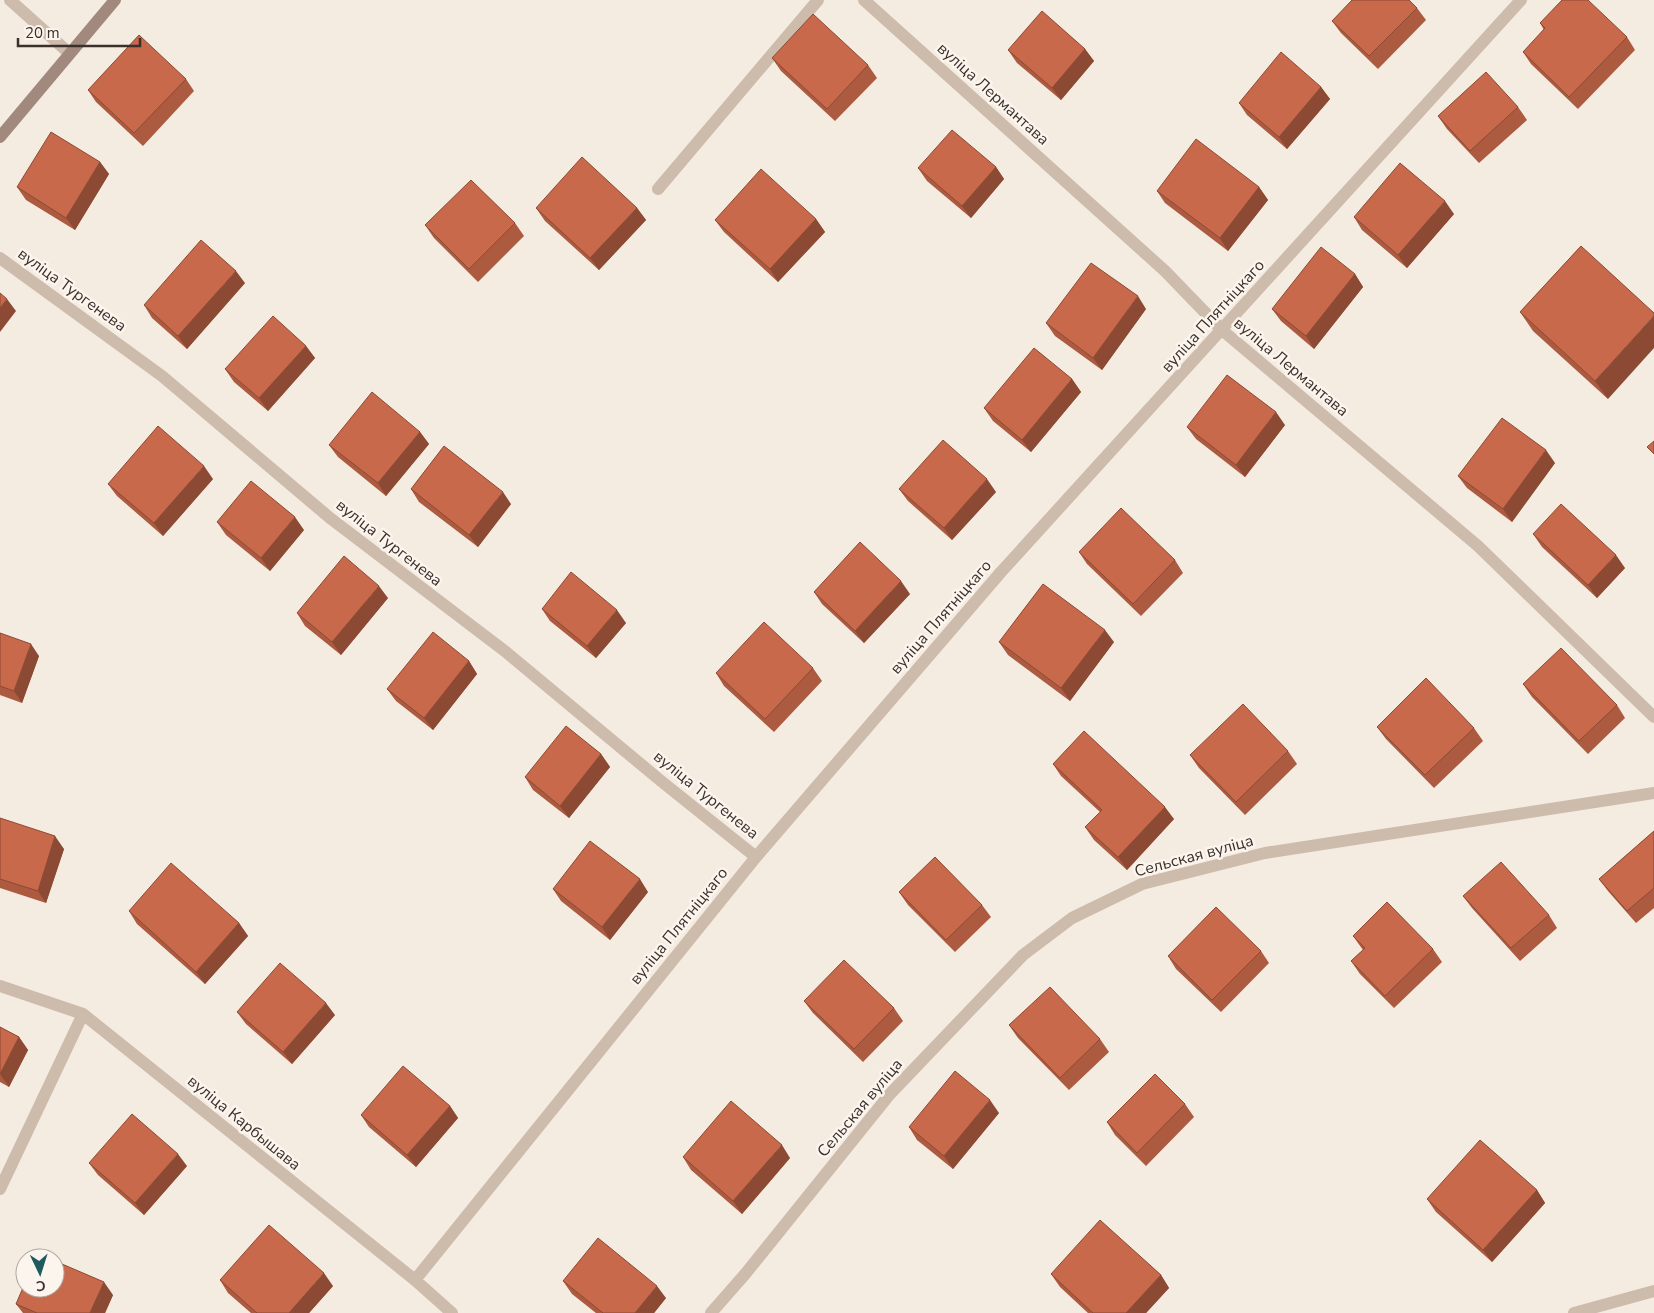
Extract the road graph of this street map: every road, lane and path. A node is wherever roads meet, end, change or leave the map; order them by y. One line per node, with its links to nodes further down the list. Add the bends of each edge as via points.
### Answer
1 (10, 0): 6 (street)
2 (115, 0): 6 (street)
3 (818, 0): 8 (street)
4 (864, 0): 10 (street, вуліца Лермантава, via 1165,271)
5 (1521, 0): 10 (street, вуліца Плятніцкаго)
6 (70, 53): 7 (street)
7 (0, 137)
8 (658, 189)
9 (0, 258): 13 (street, вуліца Тургенева, via 162,376 330,518 506,652)
10 (1222, 330): 11 (street, вуліца Лермантава, via 1478,546); 13 (street, вуліца Плятніцкаго, via 1001,572)
11 (1654, 717)
12 (1654, 793): 20 (street, Сельская вуліца, via 1265,853 1142,884 1072,918 1023,955 890,1094)
13 (756, 856): 17 (street, вуліца Плятніцкаго)
14 (0, 986): 15 (street, вуліца Карбышава)
15 (82, 1014): 16 (street); 17 (street, вуліца Карбышава)
16 (0, 1189)
17 (415, 1280): 19 (street, вуліца Карбышава)
18 (1654, 1290): 21 (street)
19 (452, 1313)
20 (711, 1313)
21 (1574, 1313)

